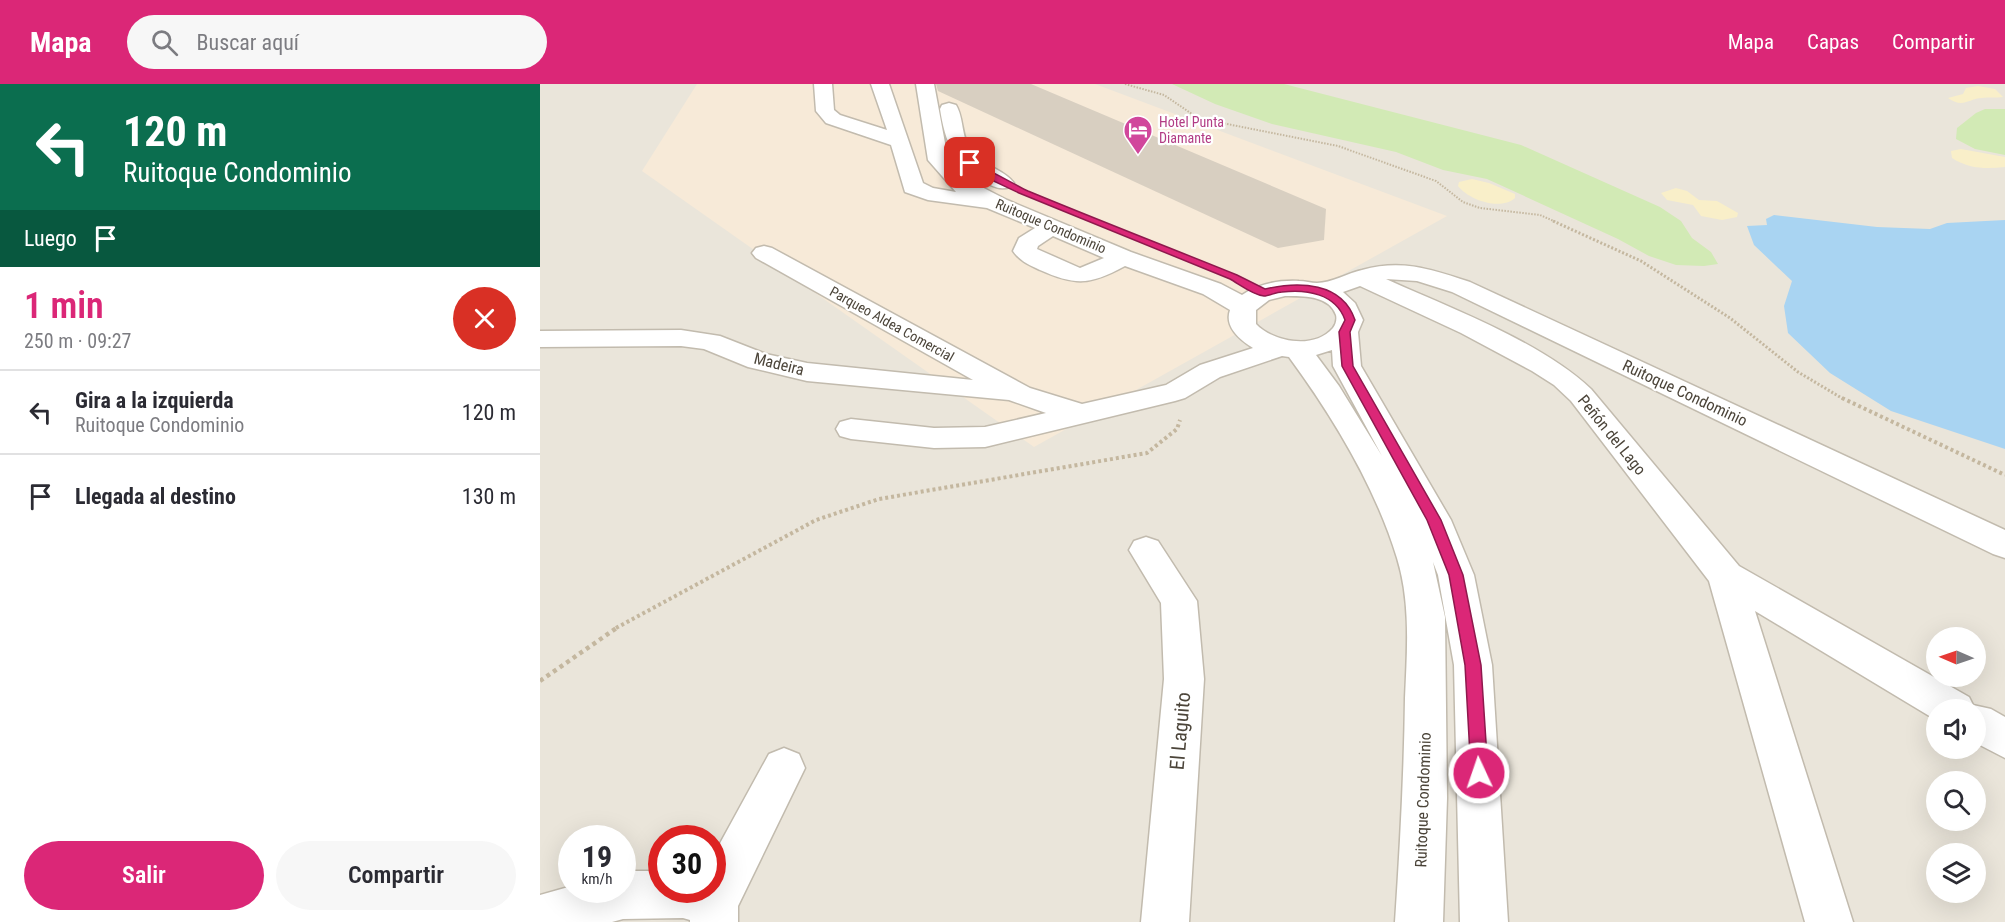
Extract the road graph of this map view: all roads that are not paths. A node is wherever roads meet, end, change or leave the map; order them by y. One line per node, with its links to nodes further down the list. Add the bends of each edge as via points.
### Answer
1 (823, 84): 5 (street, via 825,111 832,119)
2 (879, 84): 5 (street)
3 (925, 84): 7 (street, Ruitoque Condominio, via 938,160 962,186)
4 (944, 84): 6 (street, Ruitoque Condominio, via 956,145 977,168)
5 (900, 141): 7 (street, via 913,187 928,194)
6 (1022, 192)
7 (999, 205): 8 (street, Ruitoque Condominio)
8 (1052, 227): 11 (street, Ruitoque Condominio); 11 (street, via 1027,243 1025,251 1068,274 1076,277 1092,273)
9 (1170, 252): 15 (street, Ruitoque Condominio)
10 (764, 254): 21 (street, Parqueo Aldea Comercial)
11 (1123, 257): 15 (street, Ruitoque Condominio)
12 (1412, 272): 13 (street, Ruitoque Condominio, via 1380,272); 17 (street); 24 (street, Ruitoque Condominio, via 1461,286)
13 (1361, 279): 14 (street, Ruitoque Condominio); 16 (street); 17 (street)
14 (1319, 291): 15 (street, Ruitoque Condominio, via 1291,288); 16 (street, Ruitoque Condominio, via 1334,298)
15 (1246, 297): 19 (street, Ruitoque Condominio, via 1250,336 1263,344); 20 (street)
16 (1345, 320): 19 (street, via 1333,341 1317,347); 36 (street, via 1347,366 1434,520 1456,575 1473,665)
17 (1470, 327): 26 (street, Peñón del Lago, via 1542,365 1581,395)
18 (540, 339): 21 (street, Madeira, via 681,338 710,342 758,361 807,372)
19 (1289, 349): 20 (street); 35 (street, Ruitoque Condominio, via 1325,386 1386,489 1415,559 1426,617 1425,798)
20 (1210, 371): 22 (street, via 1175,392)
21 (1020, 394): 22 (street)
22 (1081, 414): 23 (street, via 985,438 934,438)
23 (851, 429)
24 (2005, 544)
25 (1146, 550): 34 (street, El Laguito, via 1179,601 1185,679)
26 (1726, 576): 27 (street, Peñón del Lago); 32 (street, Peñón del Lago)
27 (1936, 699)
28 (1986, 728): 29 (street)
29 (2005, 739)
30 (784, 768): 31 (street)
31 (714, 913): 33 (street, via 683,894 622,896)
32 (1832, 918)
33 (540, 919)
34 (1165, 922)
35 (1419, 922)
36 (1484, 922)

